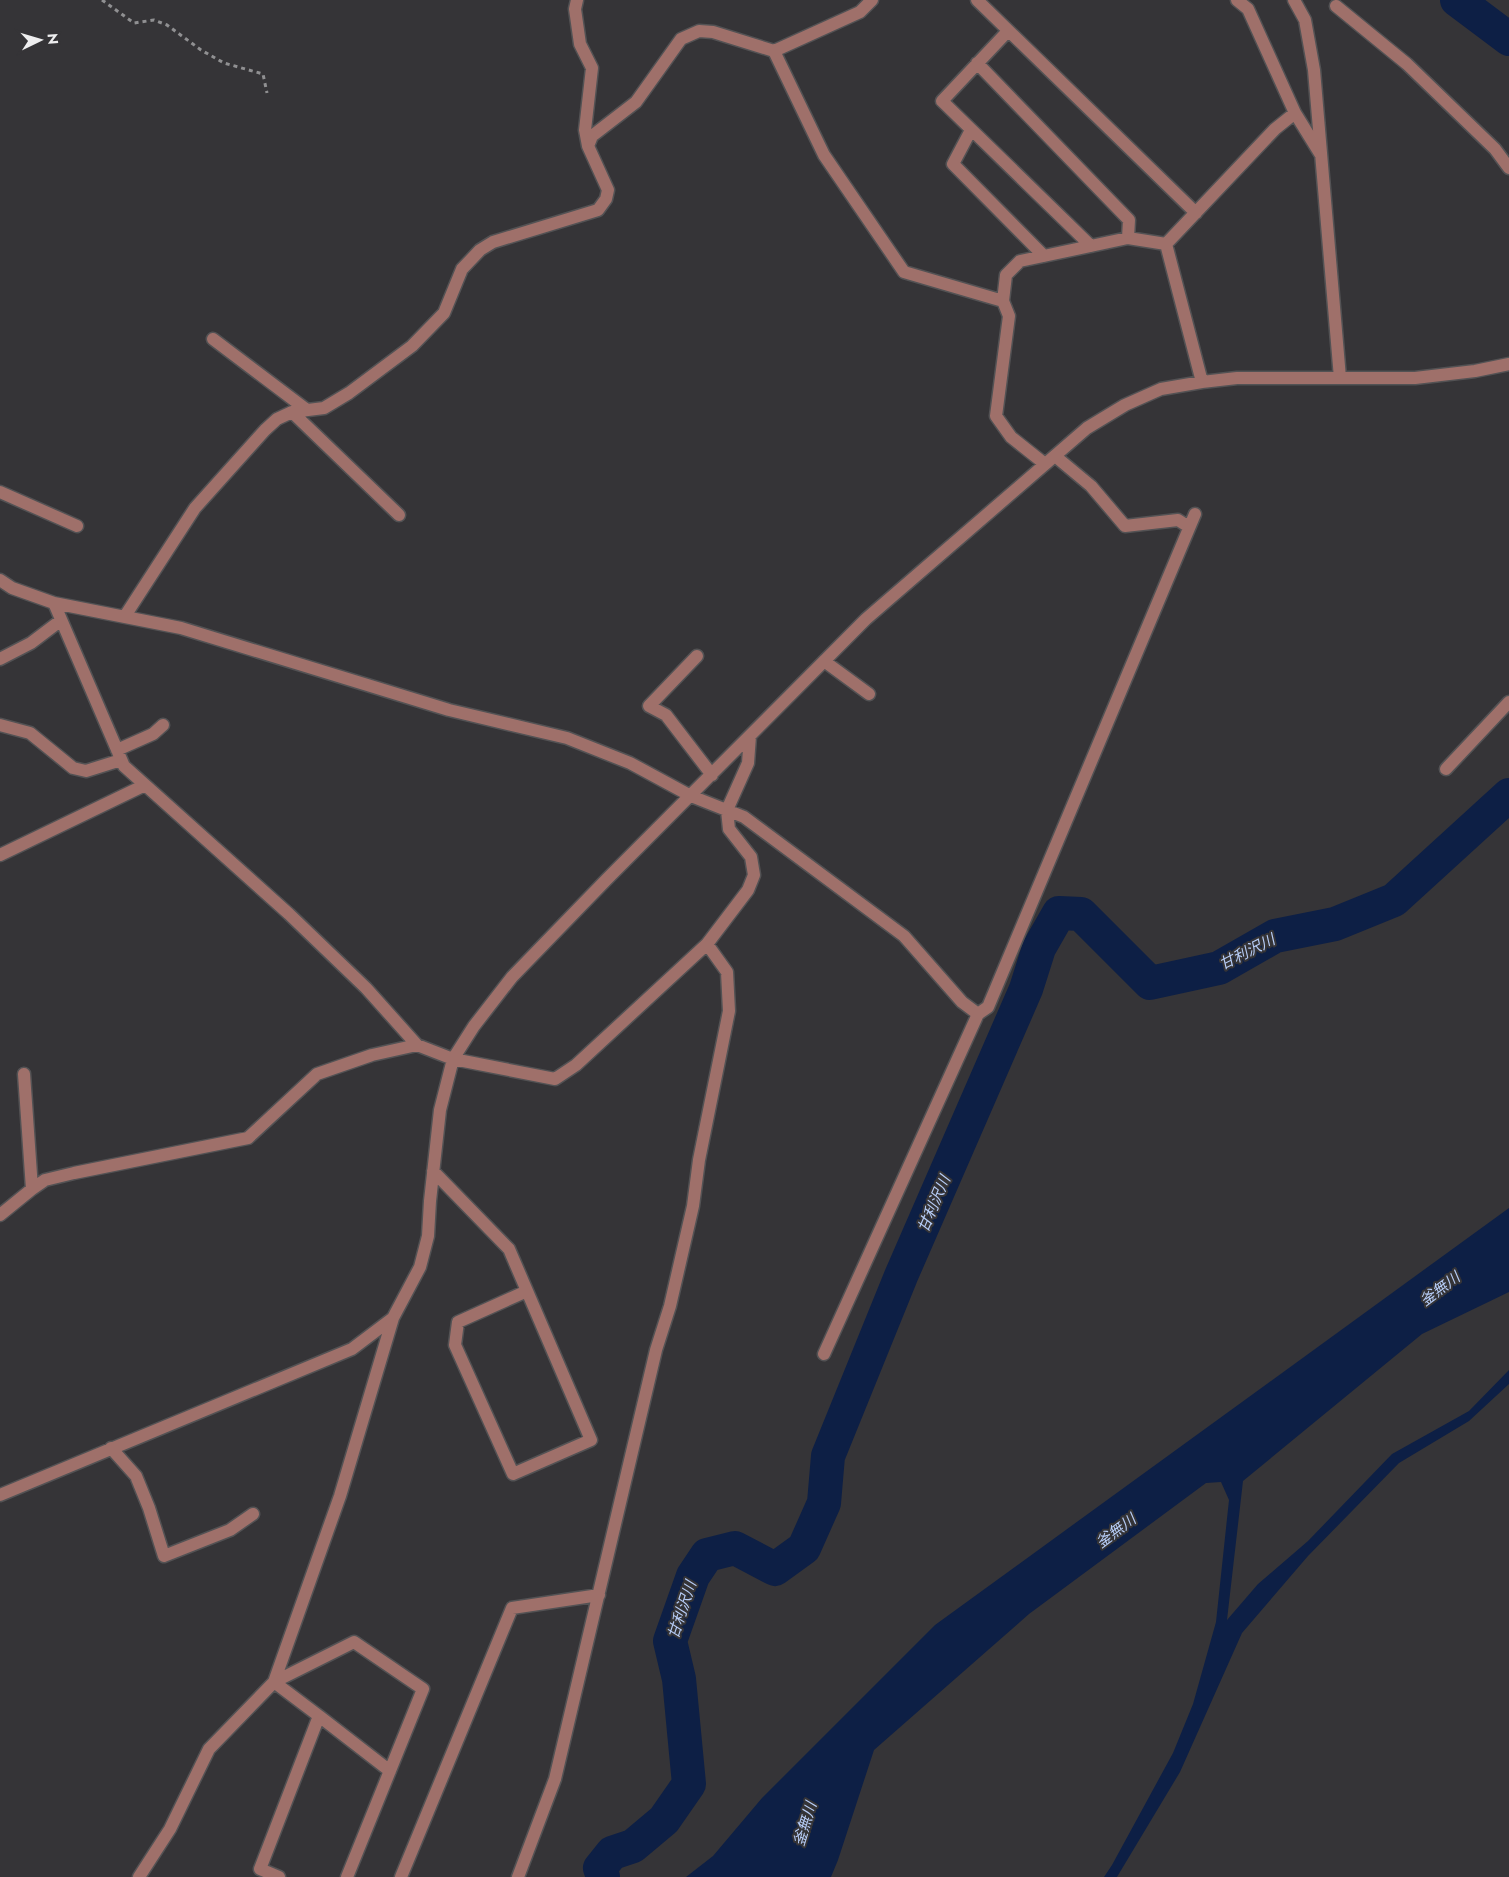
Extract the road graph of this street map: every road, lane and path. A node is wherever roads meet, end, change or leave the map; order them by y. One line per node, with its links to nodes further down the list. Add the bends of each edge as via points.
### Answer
1 (102, 0): 11 (path, via 134,23 154,20 167,25 224,62 263,74)
2 (577, 0): 14 (street, via 575,9 580,44 592,68 585,130)
3 (872, 0): 9 (street, via 860,12)
4 (977, 0): 8 (street)
5 (1237, 0): 12 (street, via 1248,9)
6 (1294, 0): 15 (street, via 1305,20 1311,45)
7 (1336, 6): 16 (street, via 1407,64 1494,149)
8 (1008, 30): 10 (street); 17 (street)
9 (774, 51): 14 (street, via 713,32 699,31 681,39 636,102 592,136); 22 (street, via 824,155 904,272)
10 (977, 63): 13 (street, via 942,101); 18 (street, via 1128,220)
11 (267, 93)
12 (1295, 113): 15 (street); 17 (street, via 1275,129)
13 (971, 130): 20 (street); 21 (street, via 953,164)
14 (588, 146): 27 (street, via 608,190 598,210 494,242 480,250 462,269 444,313 412,346 349,393 324,408)
15 (1322, 157): 25 (street)
16 (1509, 168)
17 (1196, 213): 19 (street)
18 (1128, 238): 19 (street); 20 (street)
19 (1166, 244): 26 (street)
20 (1091, 246): 21 (street)
21 (1044, 256): 22 (street, via 1020,261 1006,275)
22 (1003, 301): 29 (street, via 1009,316 996,416 1011,437)
23 (213, 339): 27 (street)
24 (1509, 364): 25 (street, via 1415,378)
25 (1340, 378): 26 (street, via 1237,378)
26 (1202, 382): 29 (street, via 1161,389 1125,405 1087,428)
27 (307, 410): 28 (street)
28 (292, 412): 32 (street); 39 (street, via 264,430 195,508)
29 (1050, 460): 34 (street, via 1091,486 1125,526 1178,520); 43 (street, via 866,619)
30 (0, 492): 33 (street)
31 (1195, 514): 34 (street)
32 (399, 515)
33 (77, 526)
34 (1189, 527): 57 (street, via 988,1007)
35 (0, 580): 36 (street)
36 (12, 588): 37 (street); 38 (street)
37 (0, 593)
38 (54, 603): 39 (street); 40 (street)
39 (125, 616): 53 (street, via 182,628 449,710 567,738 630,763)
40 (60, 622): 42 (street, via 31,644); 49 (street)
41 (697, 656): 51 (street, via 649,706 666,715)
42 (0, 659)
43 (824, 661): 44 (street); 48 (street)
44 (869, 694)
45 (1509, 702): 50 (street)
46 (0, 725): 49 (street, via 30,733 73,768 86,771)
47 (163, 725): 49 (street)
48 (750, 736): 51 (street); 54 (street, via 748,763)
49 (119, 755): 52 (street, via 124,766)
50 (1446, 769)
51 (712, 775): 53 (street)
52 (145, 785): 55 (street); 58 (street, via 289,914 366,988)
53 (691, 796): 54 (street); 59 (street, via 512,977)
54 (727, 810): 56 (street, via 729,829 751,858 754,875 748,890); 57 (street, via 744,817 904,936 962,1002)
55 (0, 855)
56 (707, 944): 59 (street, via 576,1065 555,1079); 70 (street, via 727,972 729,1011 691,1215)
57 (978, 1014): 66 (street)
58 (417, 1045): 59 (street); 62 (street, via 372,1055 317,1074 248,1138 74,1173 45,1180)
59 (453, 1059): 61 (street, via 440,1110)
60 (24, 1074): 62 (street)
61 (433, 1171): 64 (street, via 509,1249); 65 (street, via 428,1236 420,1267)
62 (32, 1188): 63 (street)
63 (0, 1215)
64 (527, 1291): 64 (street, via 592,1440 513,1474 456,1344 458,1322)
65 (393, 1318): 67 (street, via 352,1349); 71 (street, via 340,1496)
66 (824, 1354)
67 (111, 1448): 68 (street); 69 (street, via 136,1476 164,1556 230,1530)
68 (0, 1495)
69 (253, 1514)
70 (599, 1594): 77 (street, via 512,1608); 78 (street, via 555,1779)
71 (274, 1682): 72 (street); 73 (street, via 354,1642 423,1689); 74 (street, via 209,1750 170,1829)
72 (319, 1716): 73 (street); 75 (street, via 260,1869)
73 (390, 1771): 76 (street)
74 (139, 1877)
75 (279, 1877)
76 (347, 1877)
77 (401, 1877)
78 (518, 1877)

